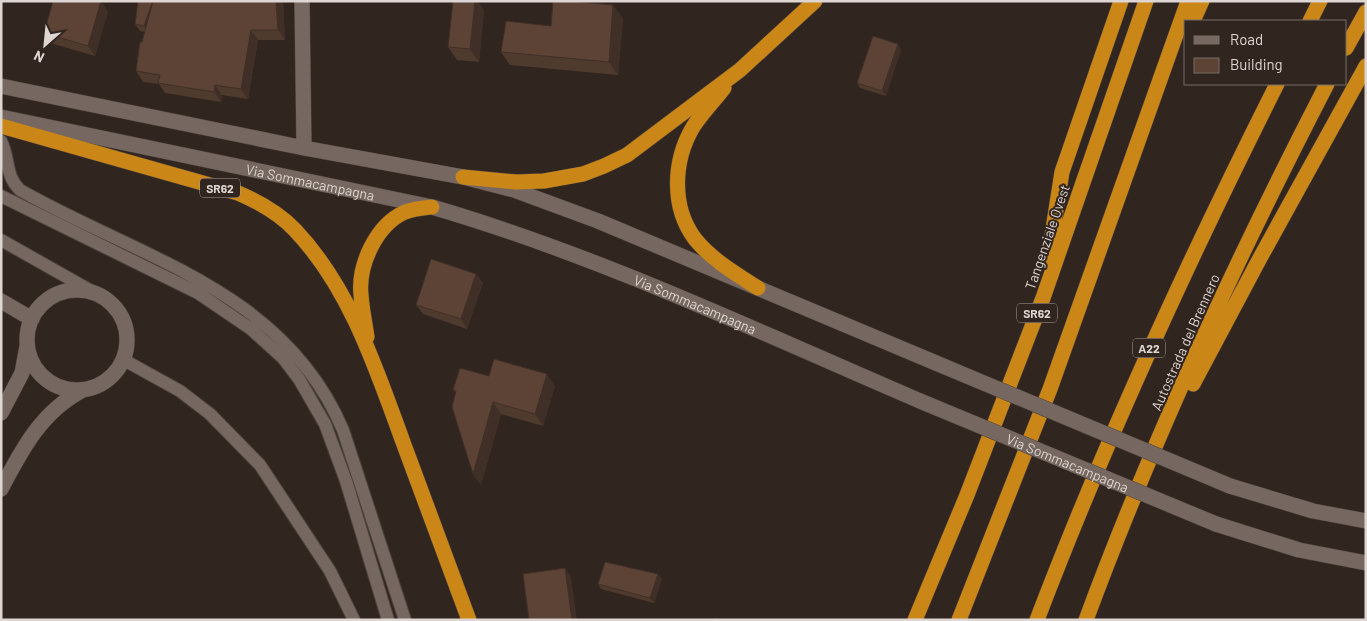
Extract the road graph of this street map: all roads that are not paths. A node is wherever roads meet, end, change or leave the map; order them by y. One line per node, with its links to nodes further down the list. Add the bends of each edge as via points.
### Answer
1 (302, 1): 22 (street)
2 (815, 1): 14 (highway)
3 (1121, 1): 29 (highway, SR62, via 1062,172)
4 (1146, 1): 29 (highway, Tangenziale Ovest / SR62)
5 (1188, 1): 20 (highway, SR62)
6 (1202, 1): 9 (highway)
7 (1320, 1): 10 (highway)
8 (1366, 12): 12 (highway)
9 (1193, 20)
10 (1310, 20)
11 (1184, 41): 20 (highway, SR62)
12 (1347, 46)
13 (1366, 66): 38 (highway, via 1260,258)
14 (740, 70): 23 (highway, via 627,154 604,166 583,174 544,181); 27 (highway, via 694,126 680,160 677,190 695,239 726,268)
15 (1276, 85): 47 (highway, Autostrada del Brennero / A22, via 1201,236 1123,406)
16 (1326, 85): 38 (highway, Autostrada del Brennero, via 1260,214)
17 (1, 86): 22 (street)
18 (1, 116): 25 (street, Via Sommacampagna)
19 (1, 126): 33 (highway, SR62, via 238,193 259,202 295,230 316,257)
20 (1145, 126): 46 (highway, SR62, via 1050,389)
21 (1, 141): 43 (lane, via 10,178 20,190 212,288 268,326 307,365 333,405 343,430)
22 (304, 148): 23 (street)
23 (464, 177): 27 (street, via 559,206)
24 (1, 196): 42 (lane, via 198,294 251,329 283,358 326,424)
25 (432, 207): 33 (highway, SR62, via 407,211 396,217 381,231 370,252 361,279 360,294); 40 (street, Via Sommacampagna, bridge, via 592,261 1216,524 1299,550)
26 (1, 240): 28 (lane)
27 (758, 288): 39 (street, bridge, via 1230,486 1313,511)
28 (102, 297): 31 (street, via 87,291 70,291 54,296 41,306); 34 (street, via 114,306 127,331)
29 (1043, 298): 45 (highway, Tangenziale Ovest / SR62)
30 (1, 301): 31 (street)
31 (32, 320): 32 (street)
32 (27, 344): 35 (street, via 38,371 51,383 67,389); 36 (street, via 22,373)
33 (369, 348): 44 (highway, SR62)
34 (124, 360): 35 (street, via 100,385); 41 (lane, via 188,397 210,414 260,465 330,570)
35 (84, 390): 37 (street, via 45,418)
36 (1, 413)
37 (1, 489)
38 (1123, 519): 48 (highway, Autostrada del Brennero)
39 (1366, 521)
40 (1366, 563)
41 (352, 616)
42 (388, 620)
43 (405, 620)
44 (470, 620)
45 (915, 620)
46 (959, 620)
47 (1037, 620)
48 (1086, 620)

